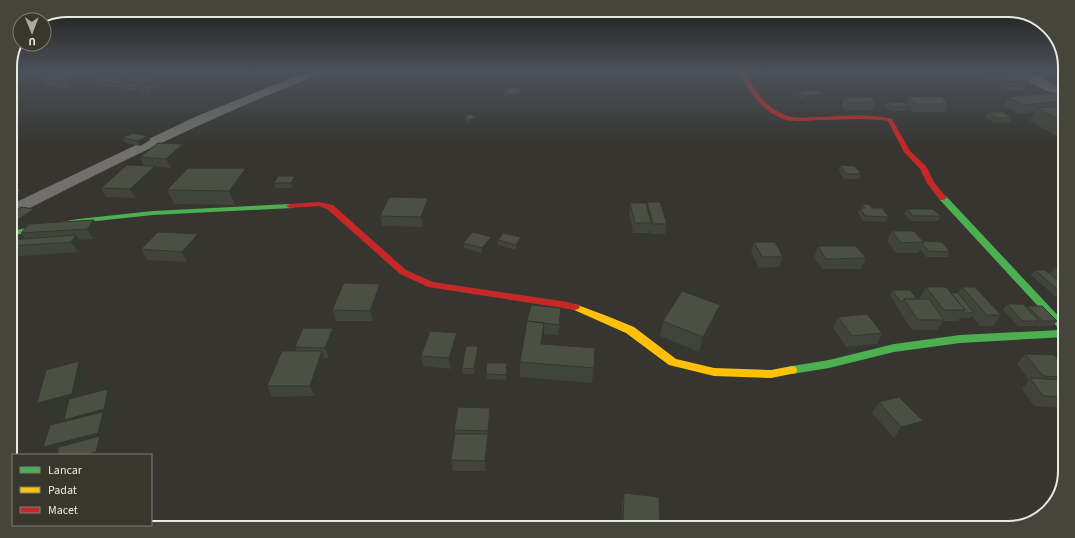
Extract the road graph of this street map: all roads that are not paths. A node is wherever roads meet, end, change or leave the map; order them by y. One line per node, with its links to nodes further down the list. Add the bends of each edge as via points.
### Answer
1 (254, 96): 3 (street)
2 (757, 96): 5 (street, via 786,117 803,119 869,116 890,120 907,152 923,168 952,210)
3 (17, 208)
4 (17, 233): 6 (street, via 78,221 146,214 319,204 337,212 403,272 430,285 568,305 630,330 673,362 714,372 771,374 829,364 894,348 960,339)
5 (1058, 322)
6 (1058, 333)

